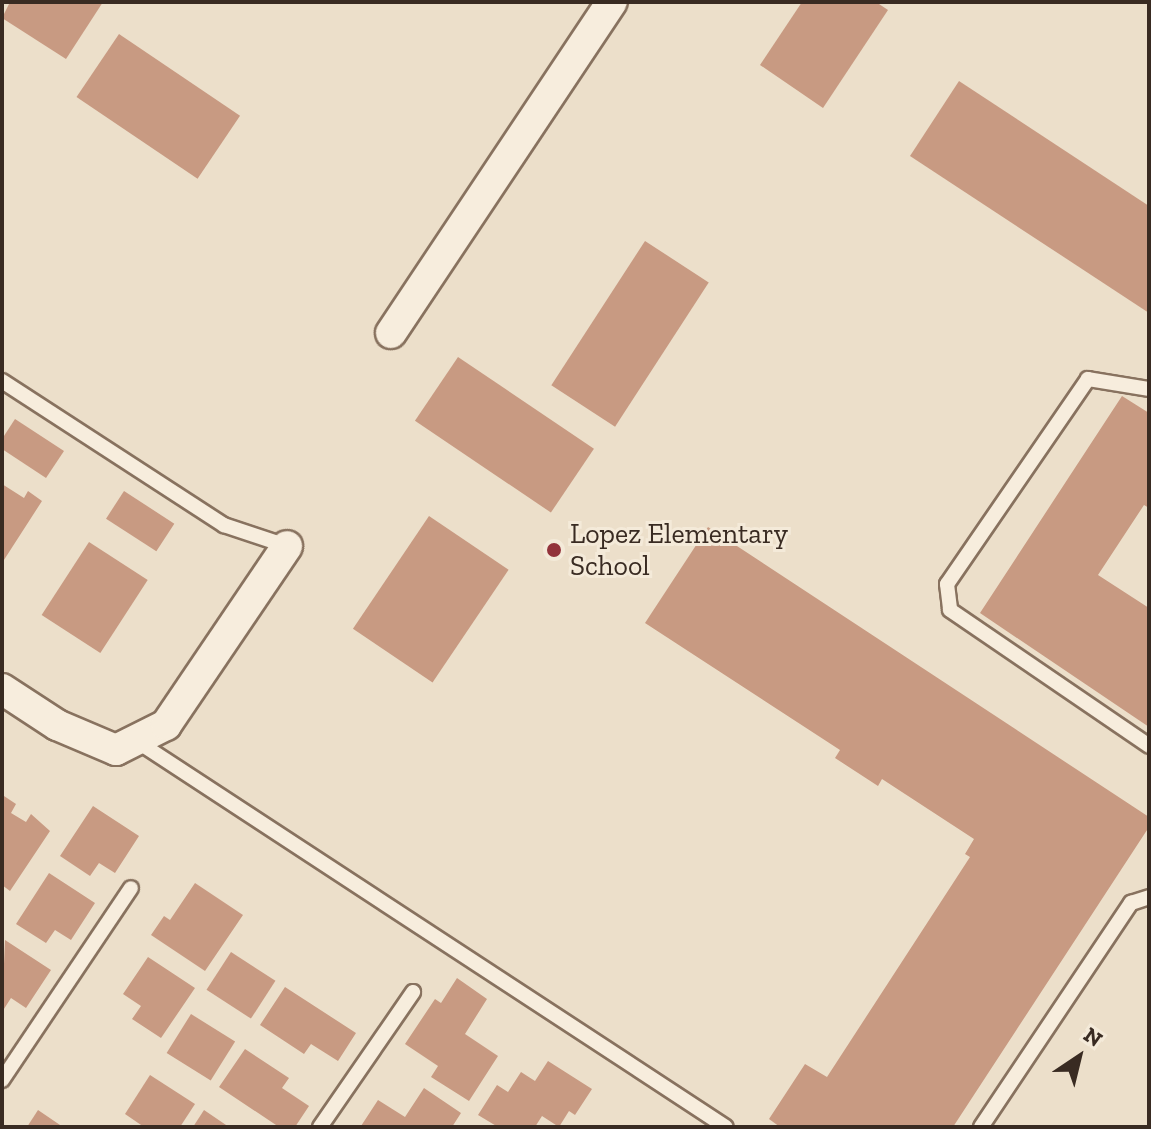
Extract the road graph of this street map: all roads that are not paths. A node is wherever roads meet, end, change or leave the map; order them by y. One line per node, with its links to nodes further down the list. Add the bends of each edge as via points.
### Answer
1 (612, 2): 2 (street)
2 (391, 333)
3 (2, 381): 5 (lane, via 224,525)
4 (1149, 389): 8 (lane, via 1088,379 947,584 950,610)
5 (287, 546): 7 (street, via 166,725)
6 (2, 689): 7 (street, via 57,725 116,750)
7 (135, 740): 14 (lane)
8 (1149, 746)
9 (131, 888): 12 (lane)
10 (1149, 897): 15 (lane, via 1131,903)
11 (413, 992): 13 (lane)
12 (2, 1080)
13 (320, 1127)
14 (726, 1127)
15 (981, 1127)

